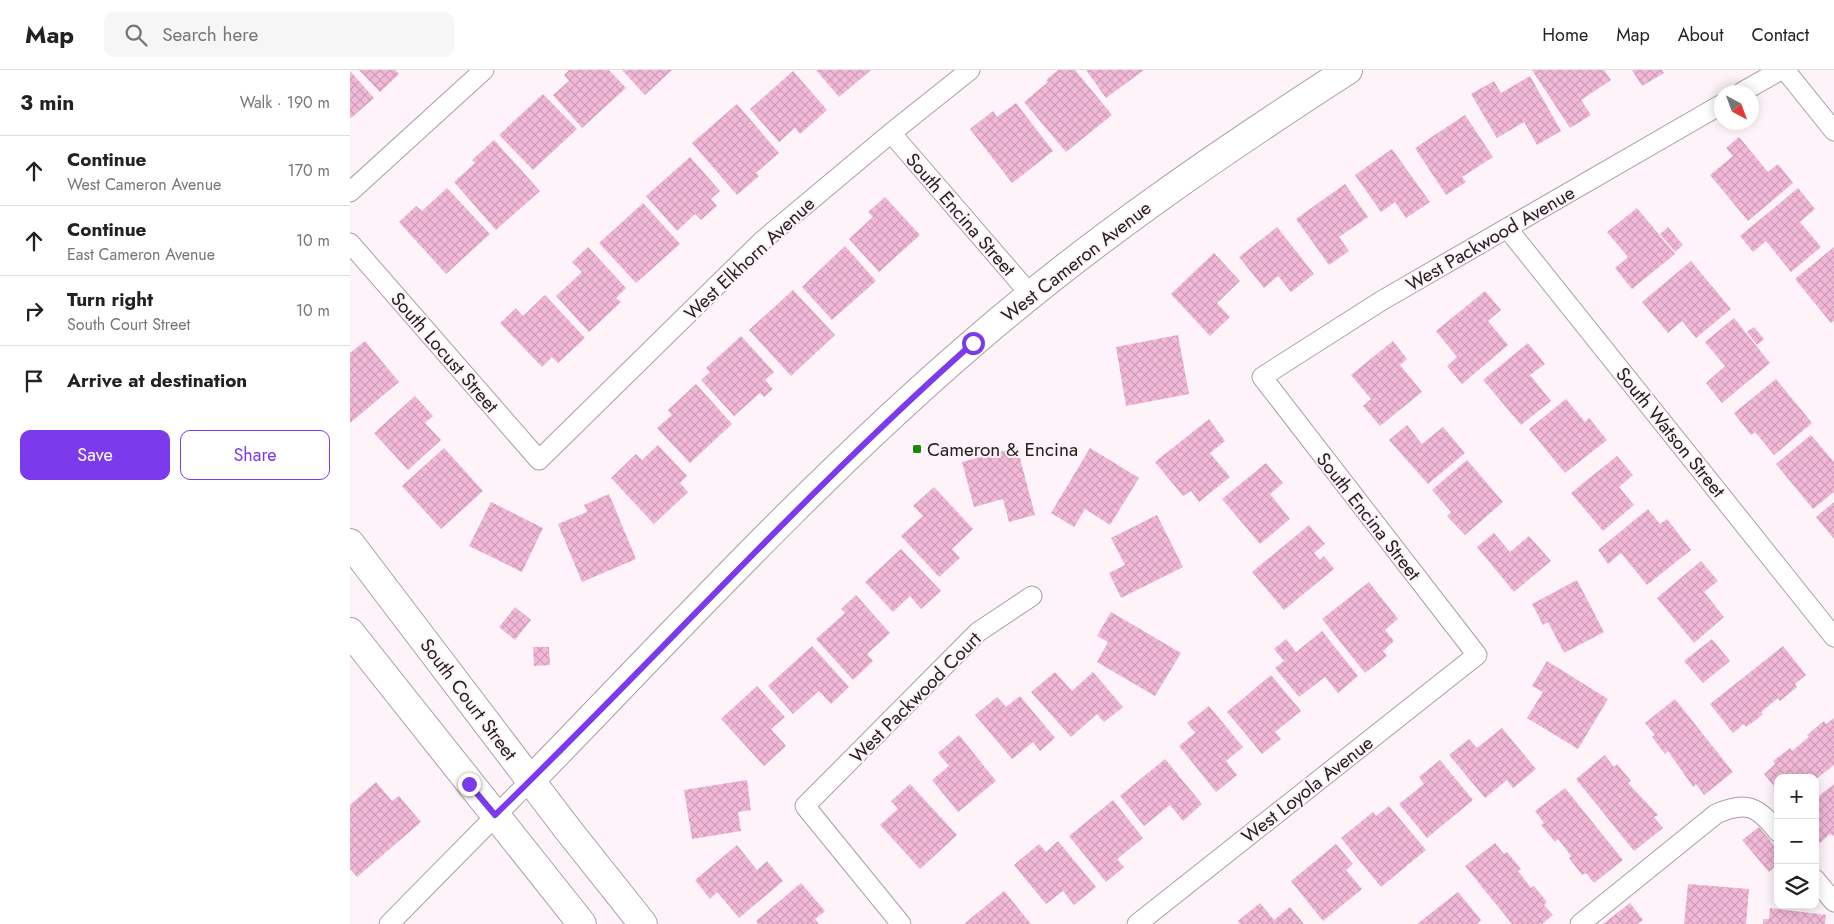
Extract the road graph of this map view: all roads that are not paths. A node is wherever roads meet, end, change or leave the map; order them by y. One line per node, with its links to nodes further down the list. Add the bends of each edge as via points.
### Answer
1 (484, 70): 10 (street)
2 (970, 70): 9 (street, West Elkhorn Avenue)
3 (1348, 70): 13 (street, West Cameron Avenue, via 1188,176)
4 (1781, 70): 6 (street)
5 (1785, 70): 8 (street)
6 (1754, 85)
7 (1714, 109): 11 (street, West Packwood Avenue)
8 (1834, 131)
9 (891, 133): 13 (street, South Encina Street); 15 (street, West Elkhorn Avenue, via 762,241)
10 (350, 192)
11 (1507, 228): 14 (street, West Packwood Avenue, via 1381,301); 19 (street, South Watson Street)
12 (350, 243): 15 (street, South Locust Street)
13 (1030, 294): 21 (street, West Cameron Avenue, via 876,430)
14 (1262, 377): 20 (street, South Encina Street)
15 (539, 460)
16 (350, 543): 21 (street, South Court Street)
17 (1032, 596): 29 (street, West Packwood Court, via 978,632 806,806)
18 (350, 632): 22 (street)
19 (1834, 637)
20 (1477, 655): 30 (street, West Loyola Avenue)
21 (531, 780): 22 (street); 28 (street, South Court Street)
22 (495, 815): 26 (street); 27 (street)
23 (1774, 828): 31 (street, via 1756,810 1746,806 1732,807 1716,814)
24 (1819, 883): 25 (street)
25 (1834, 902)
26 (389, 924)
27 (582, 924)
28 (643, 924)
29 (901, 924)
30 (1137, 924)
31 (1580, 924)

